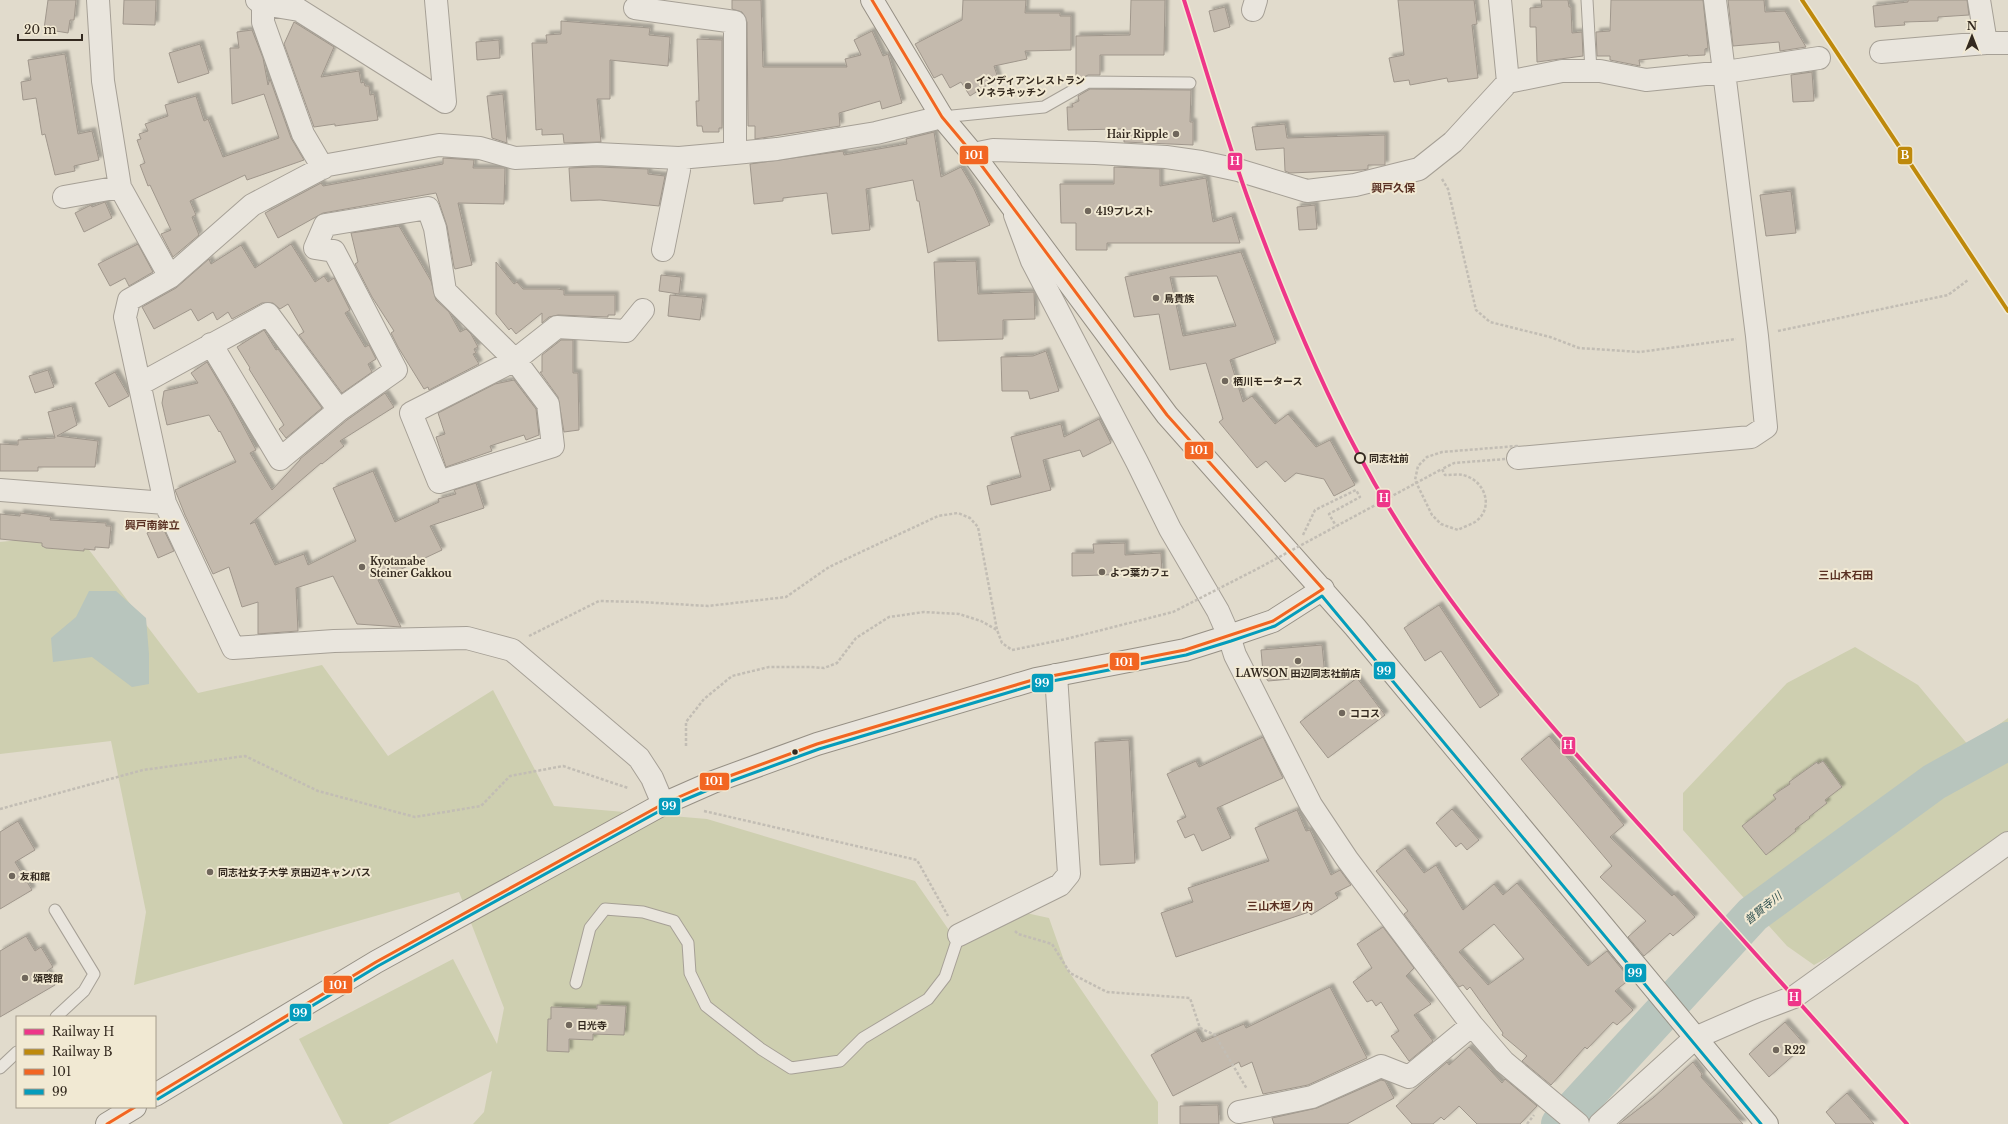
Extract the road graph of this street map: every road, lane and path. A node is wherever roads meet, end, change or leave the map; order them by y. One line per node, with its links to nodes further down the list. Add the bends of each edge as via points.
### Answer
1 (98, 0): 24 (street, via 103,81)
2 (436, 0): 8 (street, via 445,102 299,10)
3 (872, 0): 18 (street)
4 (1500, 0): 16 (street)
5 (1587, 0): 14 (lane)
6 (1715, 0): 15 (street)
7 (1979, 0): 10 (street)
8 (260, 2): 23 (street, via 264,22 303,134)
9 (635, 8): 19 (street, via 734,22)
10 (1986, 43): 11 (street); 12 (street)
11 (2008, 43)
12 (1881, 52)
13 (1819, 58): 15 (street)
14 (1591, 71): 15 (street, via 1646,80); 16 (street, via 1562,72)
15 (1726, 72): 31 (street, via 1744,243)
16 (1508, 82): 22 (street, via 1453,142)
17 (1190, 83): 18 (lane, via 1088,82 1044,107)
18 (942, 116): 19 (street, via 876,133); 20 (street)
19 (735, 153): 21 (street)
20 (973, 154): 22 (street, via 1001,150 1166,157 1238,170 1306,191 1355,185 1389,177 1419,169); 26 (street)
21 (679, 158): 23 (street, via 597,154 515,158 480,148 439,145); 27 (street, via 679,170)
22 (1430, 160): 31 (path, via 1448,189 1476,310 1490,322 1550,337 1579,348 1640,352)
23 (323, 168): 28 (street, via 252,205)
24 (120, 187): 25 (street); 28 (street)
25 (64, 198)
26 (1013, 209): 42 (street, via 1167,415); 44 (street, via 1032,261 1170,529 1218,611)
27 (663, 250)
28 (170, 277): 34 (street, via 129,300 125,317)
29 (1968, 280): 31 (path, via 1948,295)
30 (644, 310): 33 (street, via 626,330 557,327)
31 (1757, 336): 36 (street, via 1766,427 1751,437)
32 (211, 344): 34 (street); 35 (street, via 268,314); 35 (street, via 280,459)
33 (515, 360): 33 (street, via 548,404 553,446 439,482 411,412); 35 (street, via 445,291 435,228 428,208 325,226 315,248 334,251 396,370)
34 (140, 384): 39 (street)
35 (339, 410)
36 (1518, 458): 37 (path, via 1454,463); 37 (path, via 1517,446 1449,452 1427,457 1418,466 1415,480 1432,516 1441,524 1458,530 1476,522 1485,510 1487,496 1477,481 1463,475 1445,475)
37 (1442, 469): 40 (path, bridge)
38 (0, 490): 39 (street)
39 (165, 503): 45 (street, via 233,648 467,638)
40 (1336, 526): 41 (path, via 1328,514 1360,497 1356,490 1315,510); 43 (path, bridge, via 1173,612 1012,650 1002,643)
41 (1303, 535)
42 (1323, 589): 44 (street, via 1273,620); 59 (street)
43 (997, 630): 45 (path, via 978,527 970,518 958,513 938,516 829,567 786,597 708,606 599,601 531,634); 47 (path, via 981,620 959,614 924,612 888,617 856,638 837,664 824,668 769,667 732,676 704,699 686,722)
44 (1229, 636): 46 (street, via 1185,650); 58 (street, via 1235,655 1311,805 1347,859)
45 (512, 650): 49 (street, via 639,758 652,778)
46 (1056, 675): 49 (street, via 817,744 713,782); 54 (street, via 1069,874 1060,885)
47 (686, 746)
48 (628, 788): 50 (path, via 563,766 510,776 481,806 415,818 318,791 245,756 143,770)
49 (663, 804): 62 (street, via 376,962)
50 (0, 809)
51 (700, 810): 55 (path, via 917,860)
52 (2008, 843): 59 (street, via 1794,997)
53 (55, 910): 57 (lane, via 94,974 84,991)
54 (997, 916): 55 (street); 64 (path, via 1018,934 1052,944 1070,973 1107,992 1190,998 1200,1028 1215,1035)
55 (959, 935): 56 (lane, via 945,977 928,998 863,1038 840,1061 791,1068 761,1049 706,1006 690,973 688,943 674,921 643,912 605,909 590,928)
56 (576, 982)
57 (57, 1016)
58 (1472, 1025): 64 (street, via 1409,1077 1381,1066 1312,1097); 66 (street, via 1504,1062)
59 (1692, 1033): 67 (street); 68 (street)
60 (16, 1053): 61 (lane)
61 (0, 1068)
62 (156, 1094)
63 (133, 1108): 65 (street)
64 (1249, 1110)
65 (107, 1124)
66 (1578, 1124)
67 (1600, 1124)
68 (1767, 1124)

